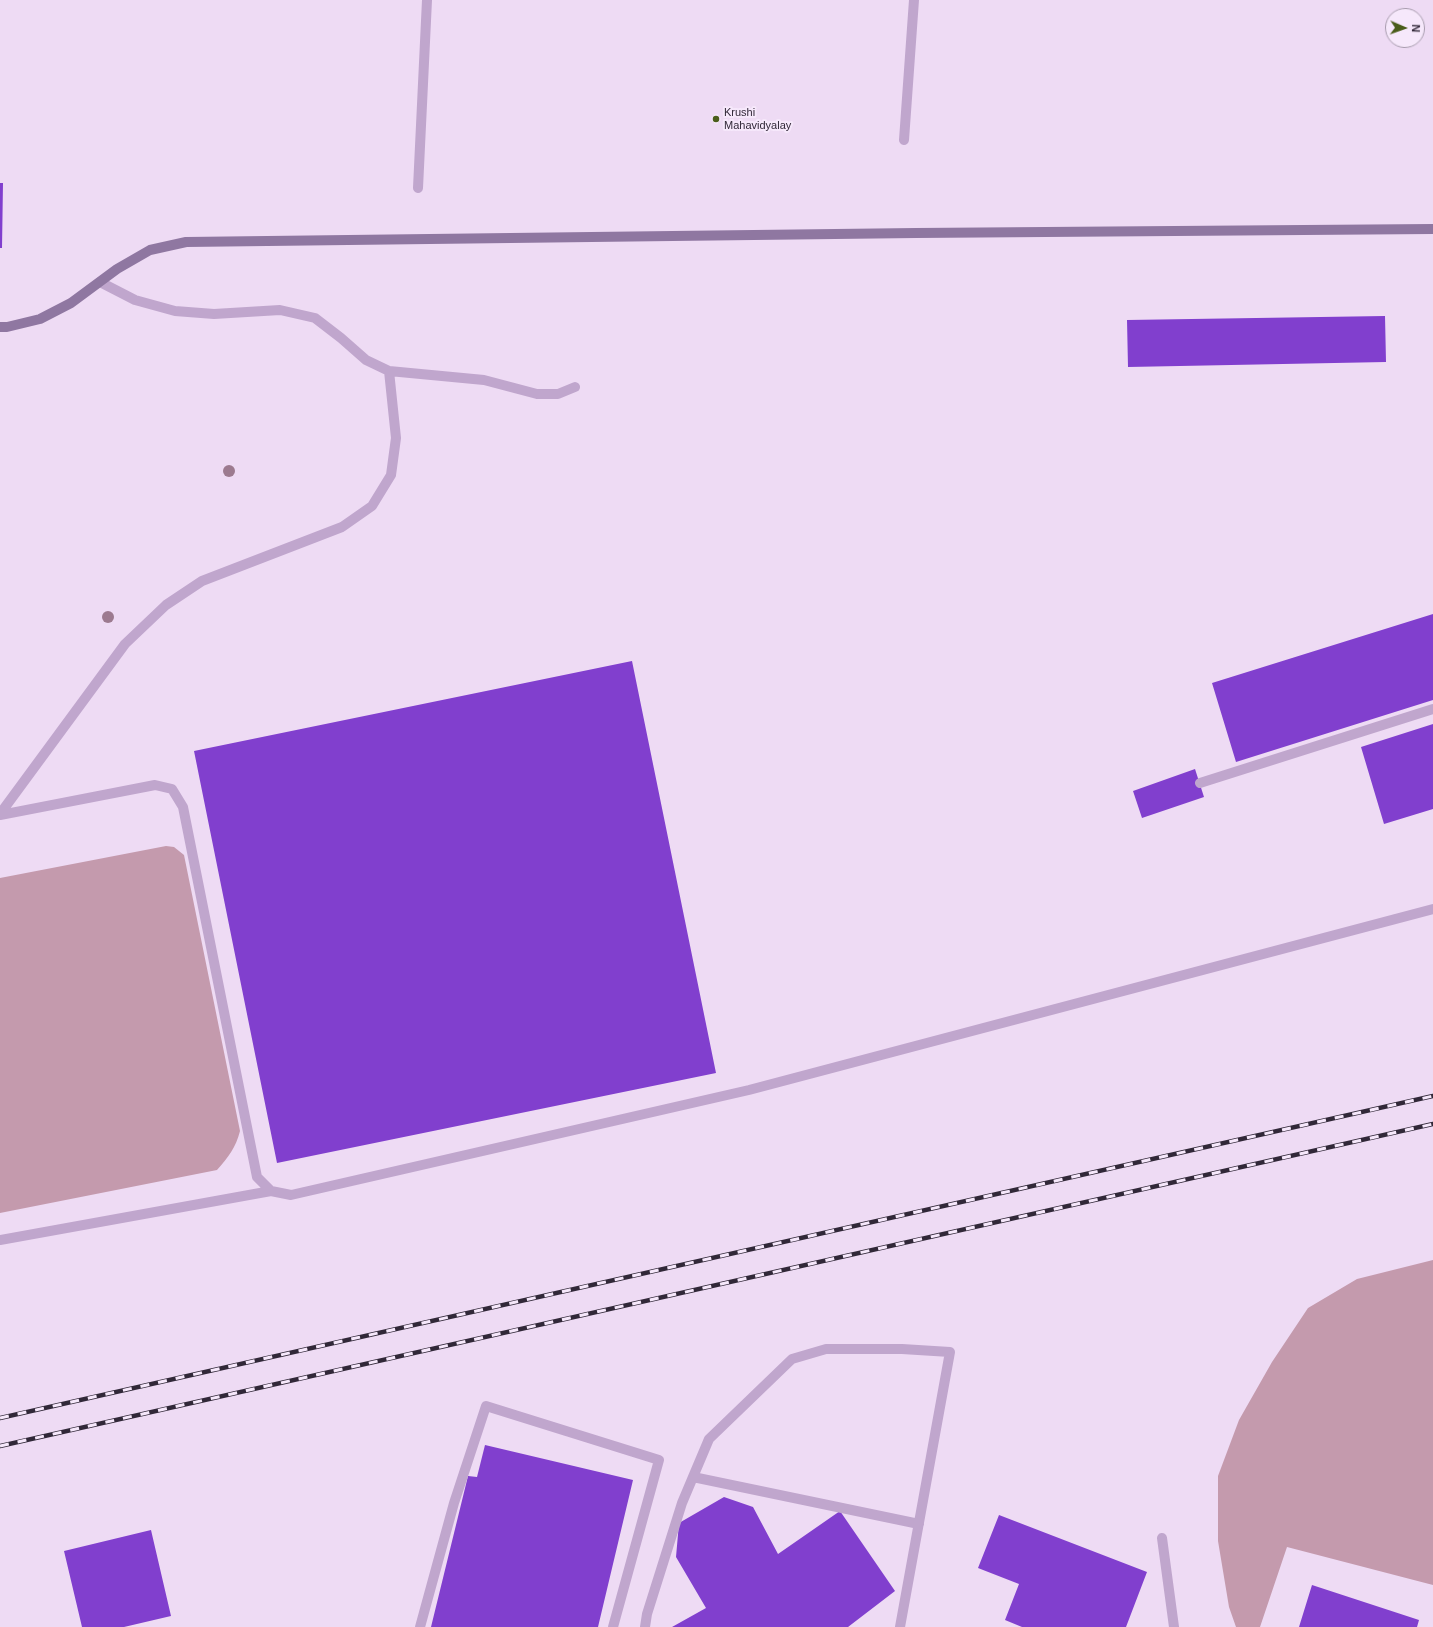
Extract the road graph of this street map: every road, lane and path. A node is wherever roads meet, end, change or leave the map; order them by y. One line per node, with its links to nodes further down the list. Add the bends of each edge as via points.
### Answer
1 (427, 0): 4 (street)
2 (914, 0): 3 (street)
3 (904, 140)
4 (418, 188)
5 (1433, 229): 6 (main road, via 186,242 150,250)
6 (100, 282): 7 (main road, via 72,303 40,319); 8 (street, via 135,300 175,311 214,314 280,310 315,318 366,360)
7 (0, 327)
8 (389, 371): 9 (street, via 484,380 537,394 558,394); 12 (street, via 396,438 391,475 372,506 342,527 202,581 166,605 125,644)
9 (575, 387)
10 (1433, 709): 11 (street)
11 (1200, 783)
12 (0, 814): 14 (street, via 154,785 172,789 183,807 257,1176)
13 (1433, 909): 14 (street, via 749,1090 291,1195)
14 (271, 1191): 15 (street)
15 (0, 1240)
16 (693, 1477): 17 (street); 17 (street, via 709,1439 792,1359 826,1349 950,1352); 21 (street, via 679,1510)
17 (919, 1524): 22 (street)
18 (1162, 1538): 23 (street)
19 (420, 1627): 20 (street, via 454,1503 486,1406 659,1460)
20 (613, 1627)
21 (645, 1627)
22 (900, 1627)
23 (1174, 1627)

